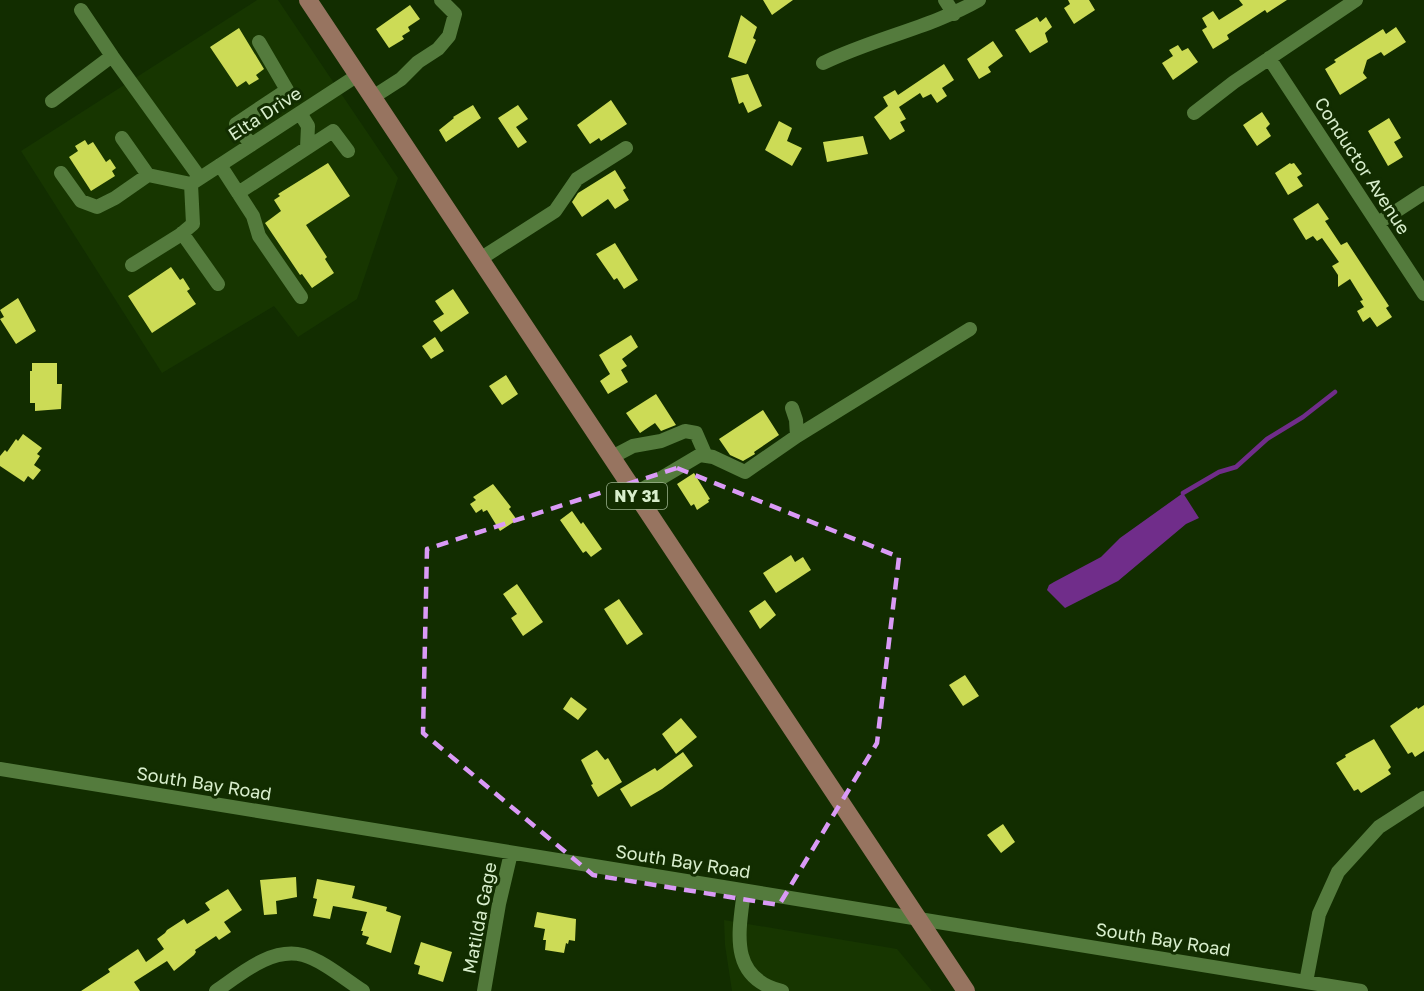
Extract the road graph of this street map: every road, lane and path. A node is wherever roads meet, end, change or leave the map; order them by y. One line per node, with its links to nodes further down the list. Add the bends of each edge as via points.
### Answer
1 (308, 0): 12 (main road, NY 31)
2 (441, 0): 13 (street, via 455,14 449,36 401,79)
3 (945, 0): 7 (street)
4 (979, 0): 7 (street)
5 (1356, 0): 10 (street)
6 (81, 10): 9 (street)
7 (954, 14): 11 (street, via 846,51)
8 (259, 42): 18 (street, via 287,90 236,124)
9 (112, 56): 14 (street); 25 (street)
10 (1269, 58): 16 (street); 28 (street, Conductor Avenue)
11 (823, 63)
12 (358, 75): 13 (main road, NY 31); 15 (street, Elta Drive)
13 (373, 97): 30 (main road, NY 31)
14 (52, 101)
15 (300, 113): 18 (street, Elta Drive); 19 (street, via 308,126)
16 (1194, 113)
17 (122, 138): 24 (street)
18 (251, 145): 22 (street, Elta Drive)
19 (307, 148): 21 (street, via 333,131); 26 (street)
20 (626, 148): 30 (street, via 577,178 555,211)
21 (348, 151)
22 (220, 165): 25 (street, Elta Drive); 26 (street)
23 (61, 173): 24 (street, via 81,201 98,207)
24 (148, 175): 25 (street)
25 (196, 181): 29 (street, via 194,224)
26 (238, 193): 34 (street, via 253,216 259,236)
27 (1424, 193): 28 (street)
28 (1378, 223): 33 (street, Conductor Avenue)
29 (183, 233): 31 (street); 32 (street)
30 (480, 259): 39 (main road, NY 31)
31 (132, 265)
32 (218, 284)
33 (1424, 294)
34 (301, 297)
35 (970, 328): 37 (street)
36 (792, 408): 37 (street)
37 (797, 436): 38 (street, via 745,472)
38 (706, 456): 39 (street, via 696,433 685,431 633,446); 40 (street, via 700,455)
39 (612, 457): 40 (main road, NY 31)
40 (636, 493): 45 (main road, NY 31)
41 (0, 769): 43 (street, South Bay Road)
42 (1424, 798): 46 (street, via 1379,827 1338,872 1319,914)
43 (511, 853): 44 (street, South Bay Road); 49 (street, Matilda Gage)
44 (744, 891): 45 (street, South Bay Road); 50 (street, via 738,939 741,956 753,975 770,988)
45 (918, 919): 46 (street, South Bay Road); 51 (main road, NY 31)
46 (1306, 982): 52 (street, South Bay Road)
47 (216, 991): 48 (street, via 258,963 290,953 315,960)
48 (363, 991)
49 (484, 991)
50 (782, 991)
51 (966, 991)
52 (1361, 991)

